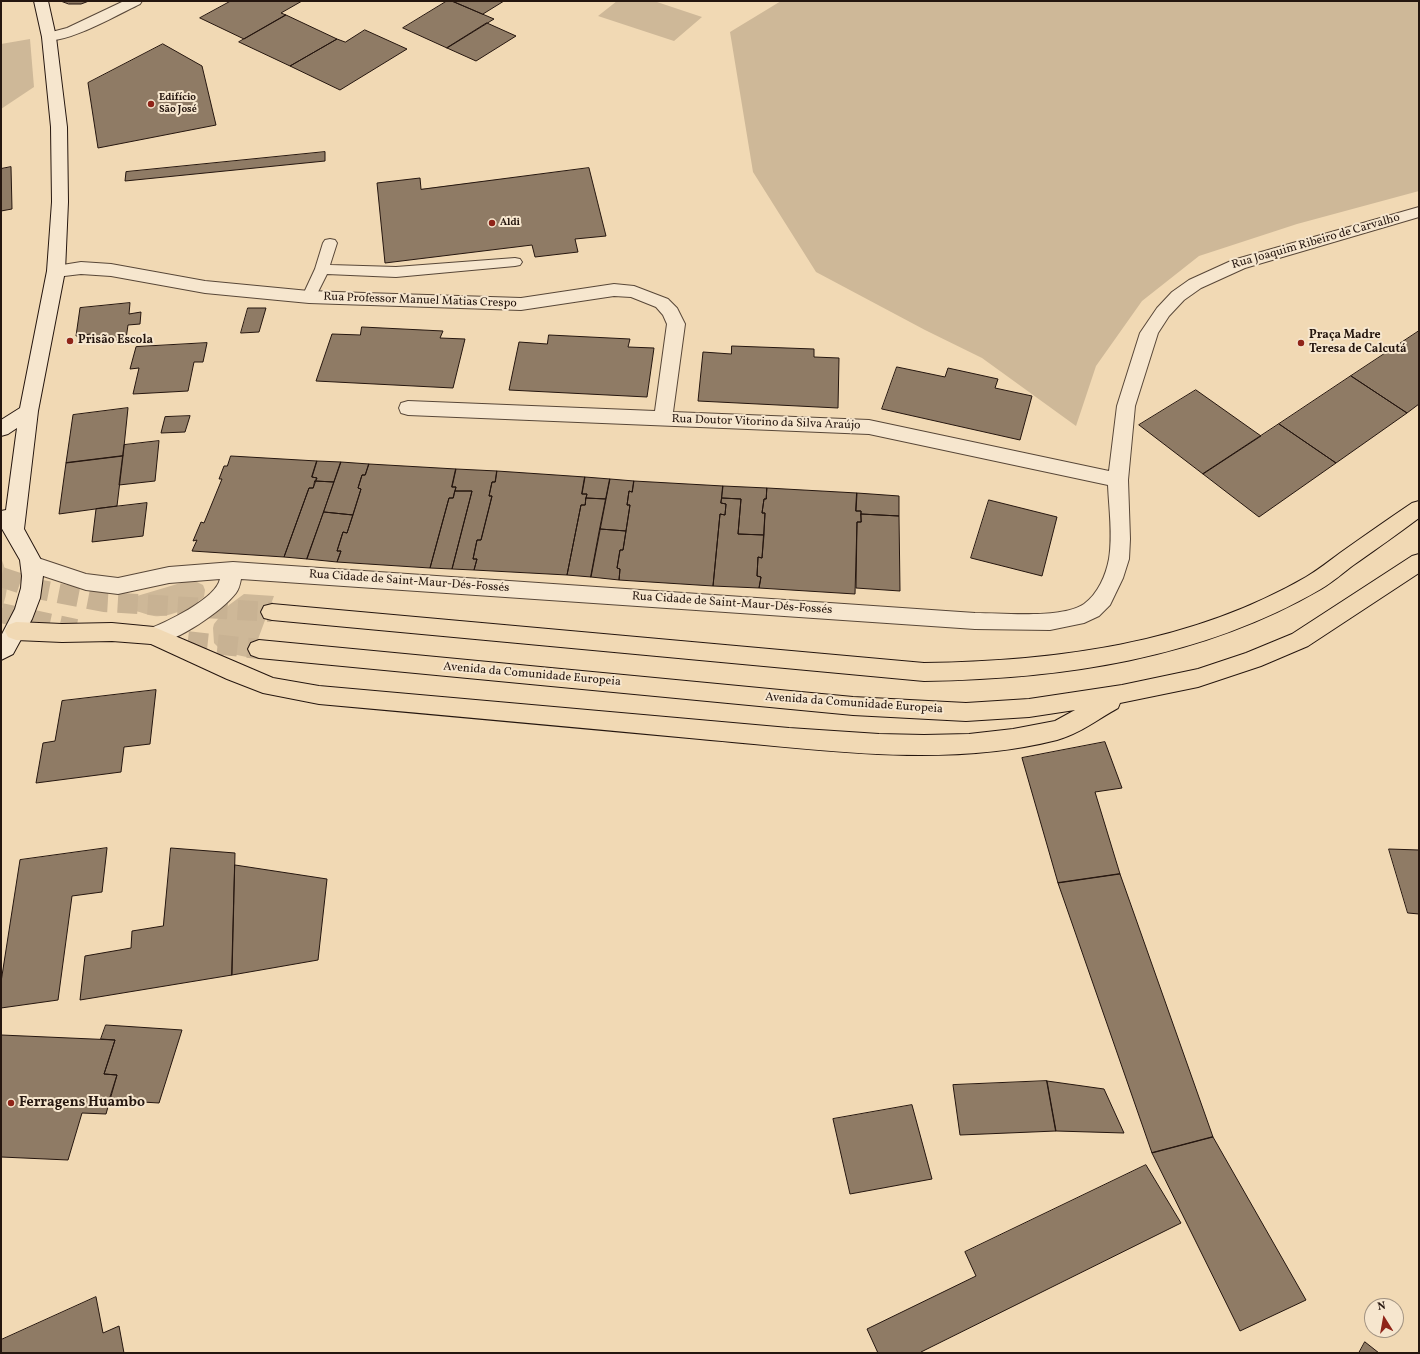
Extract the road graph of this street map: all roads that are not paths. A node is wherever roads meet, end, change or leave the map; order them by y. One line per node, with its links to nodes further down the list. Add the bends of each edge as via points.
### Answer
1 (41, 1): 3 (street)
2 (135, 1): 3 (street, via 72,31)
3 (49, 37): 8 (street, via 59,127 60,202)
4 (1419, 212): 14 (street, Rua Joaquim Ribeiro de Carvalho, via 1239,264 1195,284 1178,296 1163,312 1149,334 1141,358 1126,406)
5 (330, 243): 7 (lane)
6 (515, 262): 7 (lane, via 396,272)
7 (322, 269): 9 (lane)
8 (56, 271): 9 (street, Rua Professor Manuel Matias Crespo, via 81,268 111,270 205,287); 11 (street)
9 (309, 297): 12 (street, Rua Professor Manuel Matias Crespo, via 521,304 614,290 634,292 662,303 671,312 676,324)
10 (408, 408): 12 (street, Rua Doutor Vitorino da Silva Araújo)
11 (29, 411): 13 (street); 17 (street)
12 (663, 419): 14 (street, Rua Doutor Vitorino da Silva Araújo, via 869,427)
13 (1, 429)
14 (1118, 480): 20 (street, Rua Cidade de Saint-Maur-Dés-Fossés, via 1119,559 1103,599 1091,610 1076,617 1050,622 975,621)
15 (1419, 508): 21 (main road, via 1312,585 1268,607 1218,627 1141,650 1073,664 977,673 924,672)
16 (1, 512): 17 (street)
17 (14, 529): 19 (street)
18 (1419, 562): 25 (main road, Avenida da Comunidade Europeia, via 1300,640 1253,660 1198,678)
19 (32, 564): 20 (street, Rua Cidade de Saint-Maur-Dés-Fossés, via 86,582 118,586 169,575); 23 (street, via 31,594 24,614)
20 (234, 570): 22 (street, via 229,587 214,602 194,617)
21 (272, 612)
22 (154, 636): 23 (main road, via 112,632 62,633); 25 (main road, via 235,673 271,686 319,695 791,738 892,744 946,745 994,742 1060,729)
23 (6, 647)
24 (259, 649): 25 (main road, Avenida da Comunidade Europeia, via 914,710 966,712 1029,708)
25 (1122, 694)

